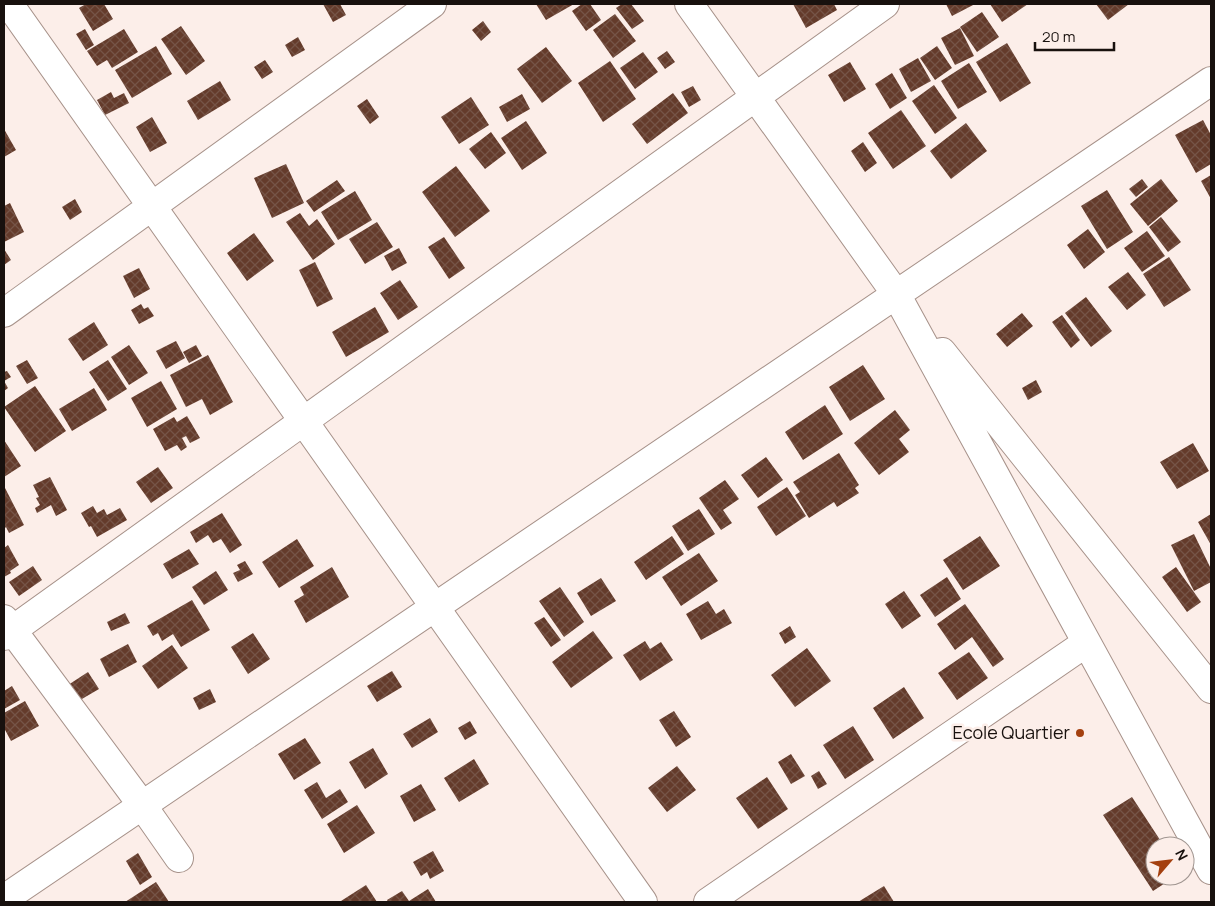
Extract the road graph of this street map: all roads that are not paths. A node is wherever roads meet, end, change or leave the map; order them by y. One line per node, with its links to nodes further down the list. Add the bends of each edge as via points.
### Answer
1 (9, 4): 7 (street)
2 (432, 4): 7 (street)
3 (690, 4): 6 (street)
4 (885, 4): 6 (street)
5 (1211, 81): 8 (street)
6 (756, 97): 8 (street); 10 (street)
7 (152, 206): 9 (street); 10 (street)
8 (896, 294): 11 (street); 13 (street); 14 (street)
9 (4, 314)
10 (304, 421): 11 (street); 12 (street)
11 (435, 607): 15 (street); 19 (street)
12 (6, 628): 15 (street)
13 (1086, 644): 17 (street); 20 (street)
14 (1211, 689)
15 (142, 805): 16 (street); 18 (street)
16 (179, 858)
17 (1211, 870)
18 (4, 899)
19 (643, 902)
20 (708, 902)

